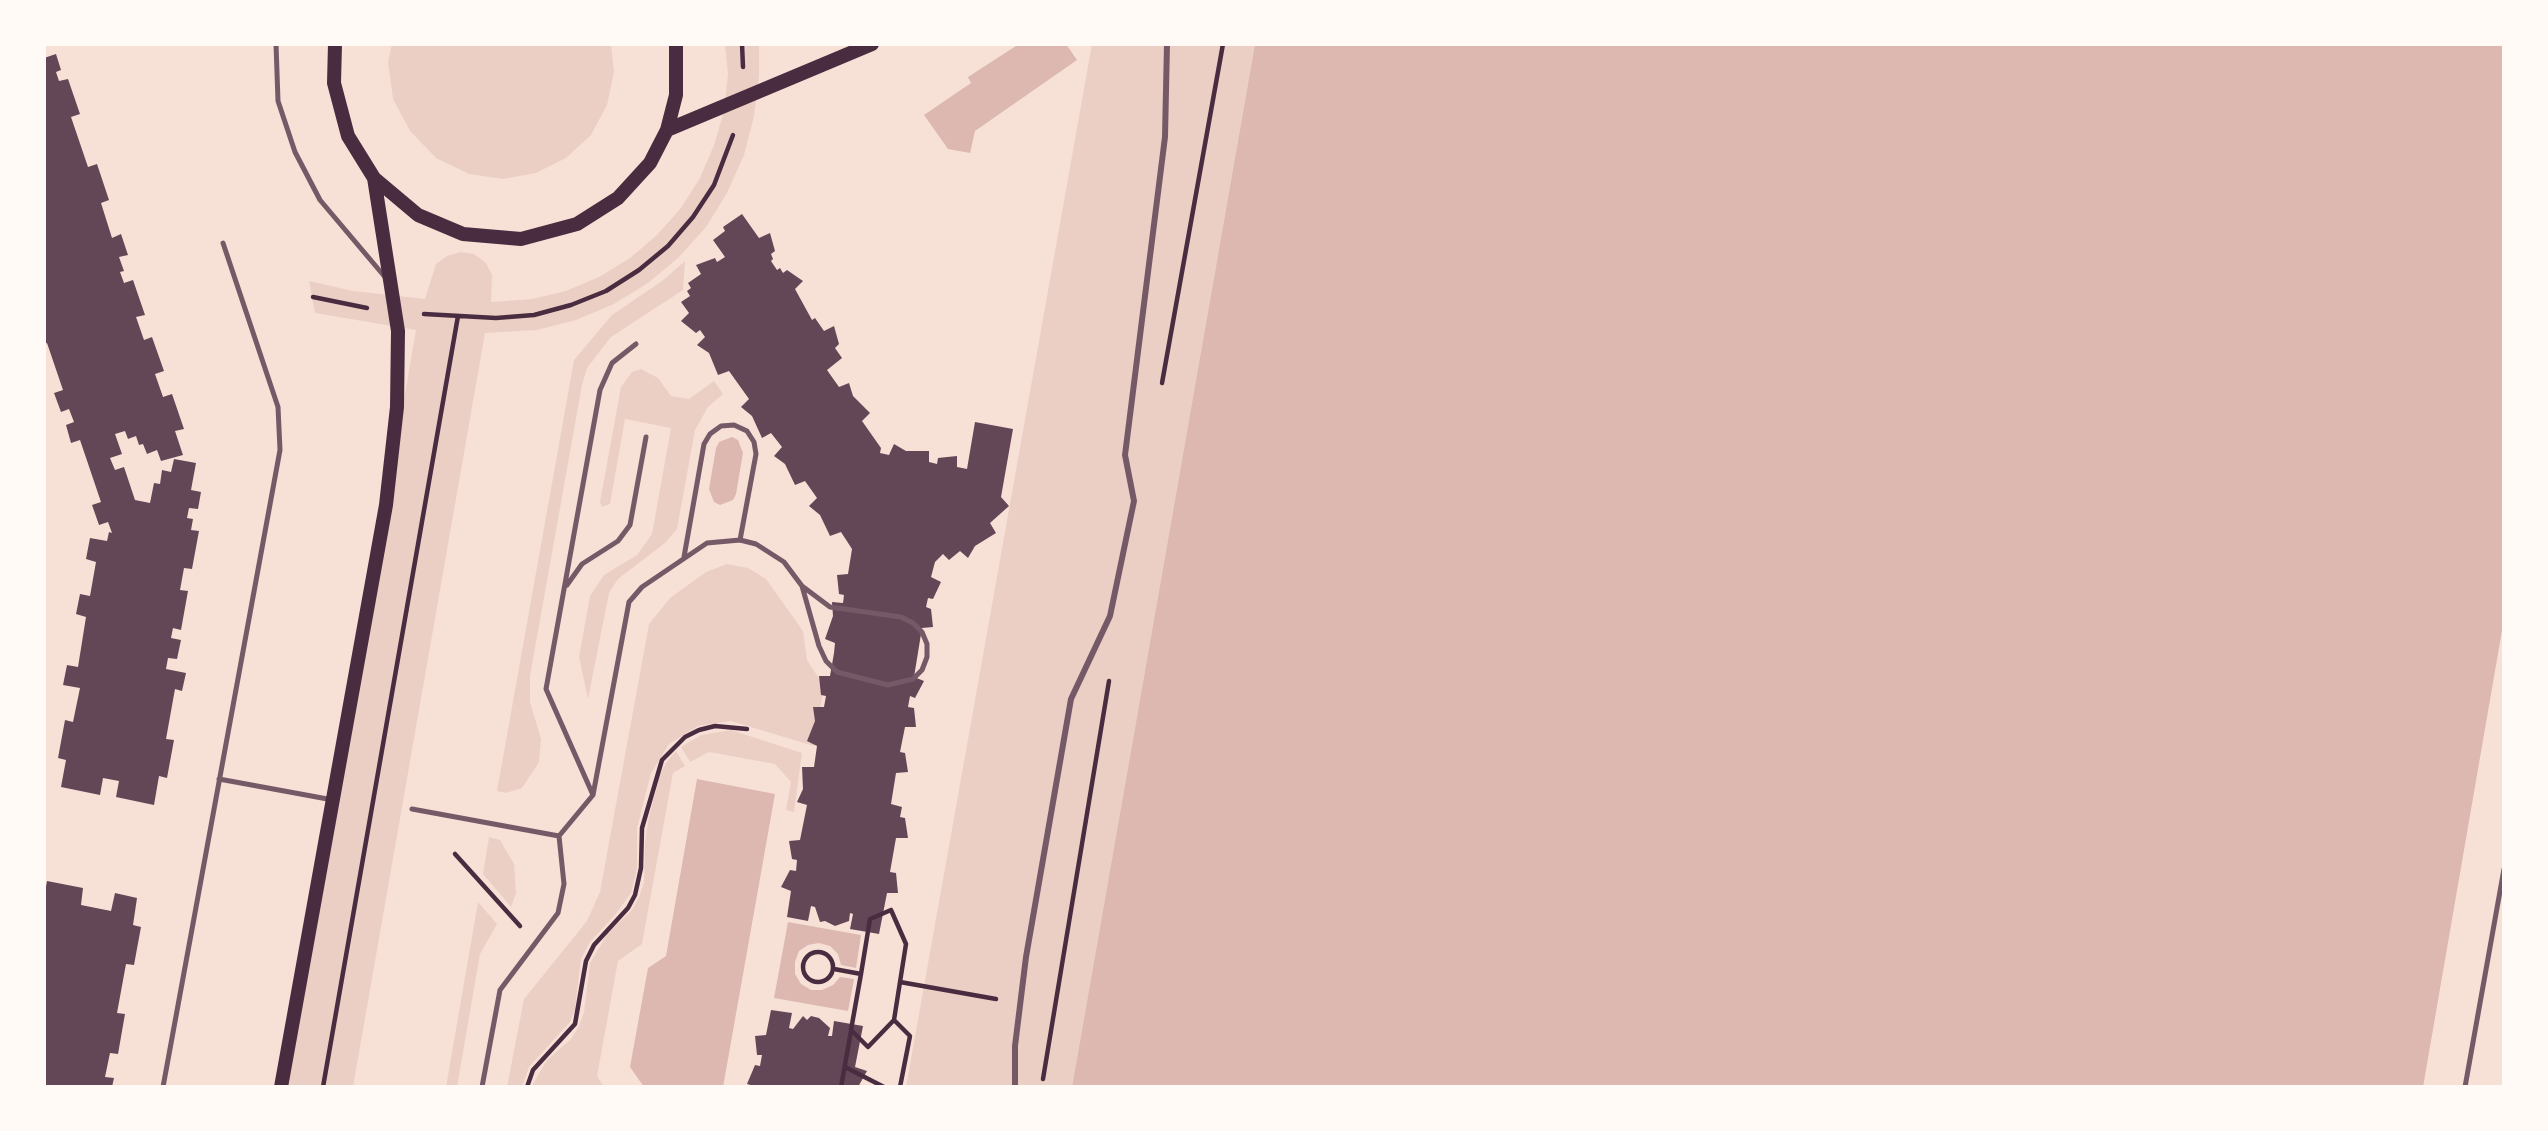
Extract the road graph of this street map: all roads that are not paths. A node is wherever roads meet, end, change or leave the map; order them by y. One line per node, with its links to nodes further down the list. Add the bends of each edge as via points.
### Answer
1 (276, 44): 9 (lane, via 278,101 295,152 320,200)
2 (335, 44): 7 (main road, via 334,83 348,136)
3 (676, 44): 6 (main road, via 676,95)
4 (872, 44): 6 (main road)
5 (1167, 44): 25 (street, via 1165,137 1125,455 1134,500 1110,616 1071,699 1020,1003)
6 (667, 130): 7 (main road, via 650,163 618,198 577,225 521,239 463,234 418,215)
7 (374, 178): 9 (main road)
8 (223, 243): 16 (lane, via 272,386 281,429)
9 (394, 287): 18 (main road, via 397,407 386,505)
10 (636, 344): 15 (lane, via 612,363 600,390)
11 (646, 437): 15 (lane, via 630,525 618,541 582,564)
12 (740, 540): 13 (lane, via 708,543); 13 (lane, via 756,454 754,442 747,431 721,426 704,444); 14 (lane, via 771,551)
13 (684, 557): 17 (lane, via 628,602)
14 (803, 586): 14 (lane, via 830,607 901,617 912,623 927,644 922,670 913,679 888,685 837,672 819,646)
15 (564, 591): 17 (lane, via 546,689)
16 (219, 779): 18 (lane); 22 (lane)
17 (593, 795): 20 (lane)
18 (333, 800): 23 (main road)
19 (412, 809): 20 (lane)
20 (559, 836): 24 (lane, via 563,900 500,990)
21 (2504, 869): 26 (lane)
22 (163, 1087)
23 (281, 1087)
24 (482, 1087)
25 (1015, 1087)
26 (2465, 1087)

